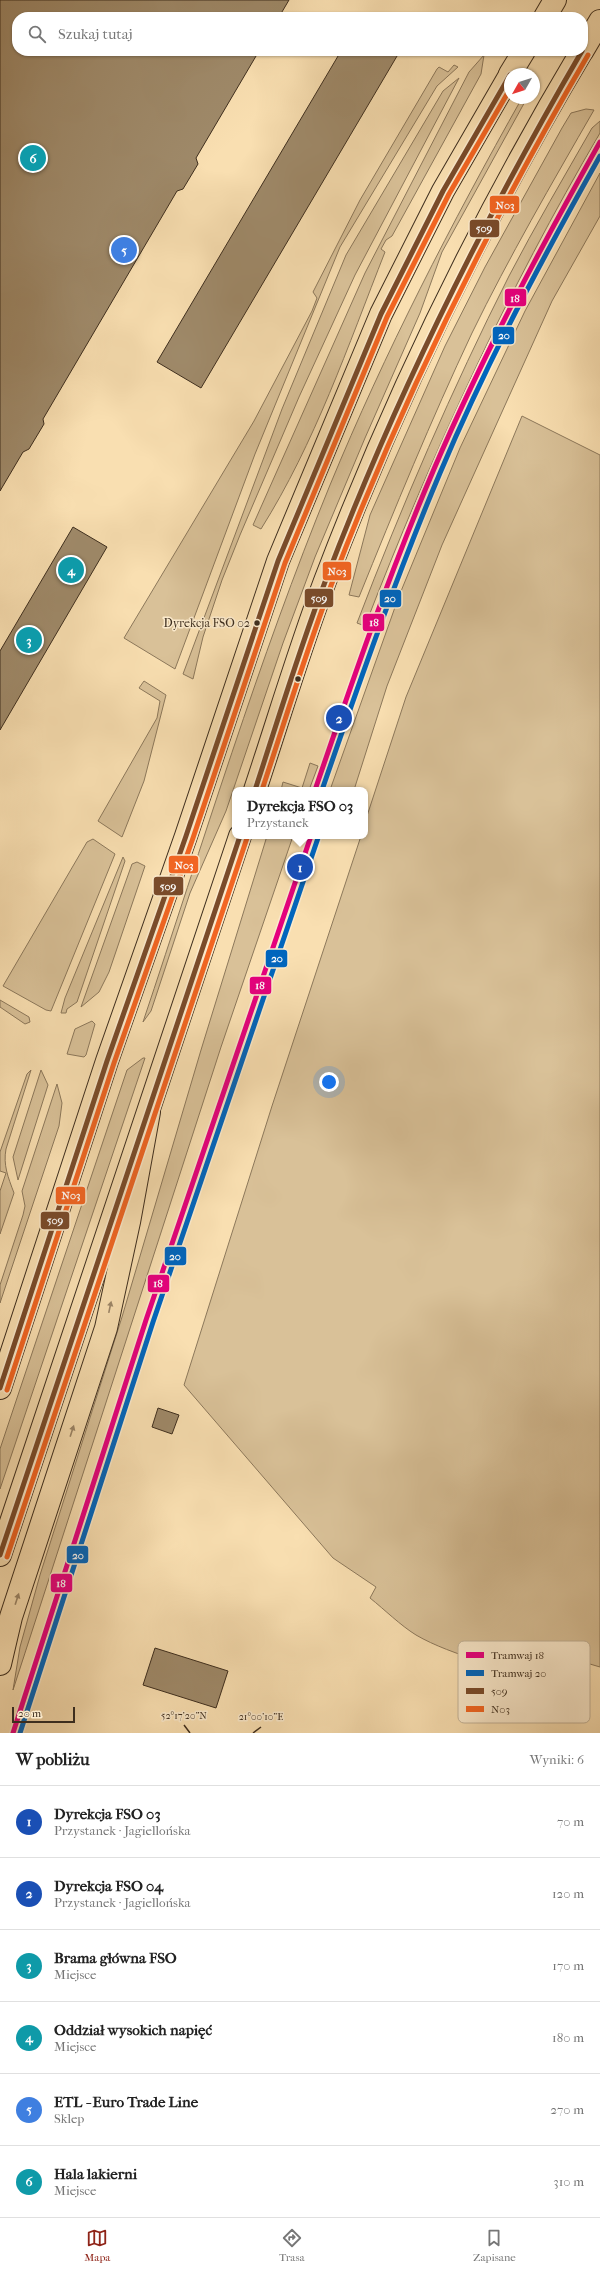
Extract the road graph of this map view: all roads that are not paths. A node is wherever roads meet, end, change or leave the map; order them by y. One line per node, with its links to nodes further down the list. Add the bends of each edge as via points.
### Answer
1 (555, 0): 2 (main road)
2 (548, 12)
3 (600, 21): 4 (main road)
4 (588, 41)
5 (521, 56): 7 (main road)
6 (579, 56): 9 (main road, via 482,230 426,340 324,583)
7 (514, 68)
8 (504, 84): 12 (main road, via 443,191 381,314 278,561 107,1061)
9 (256, 787)
10 (239, 839): 11 (main road)
11 (149, 1112): 13 (main road); 14 (main road, one-way to 11, via 11,1617 106,1328)
12 (0, 1388)
13 (0, 1555)
14 (0, 1664)

